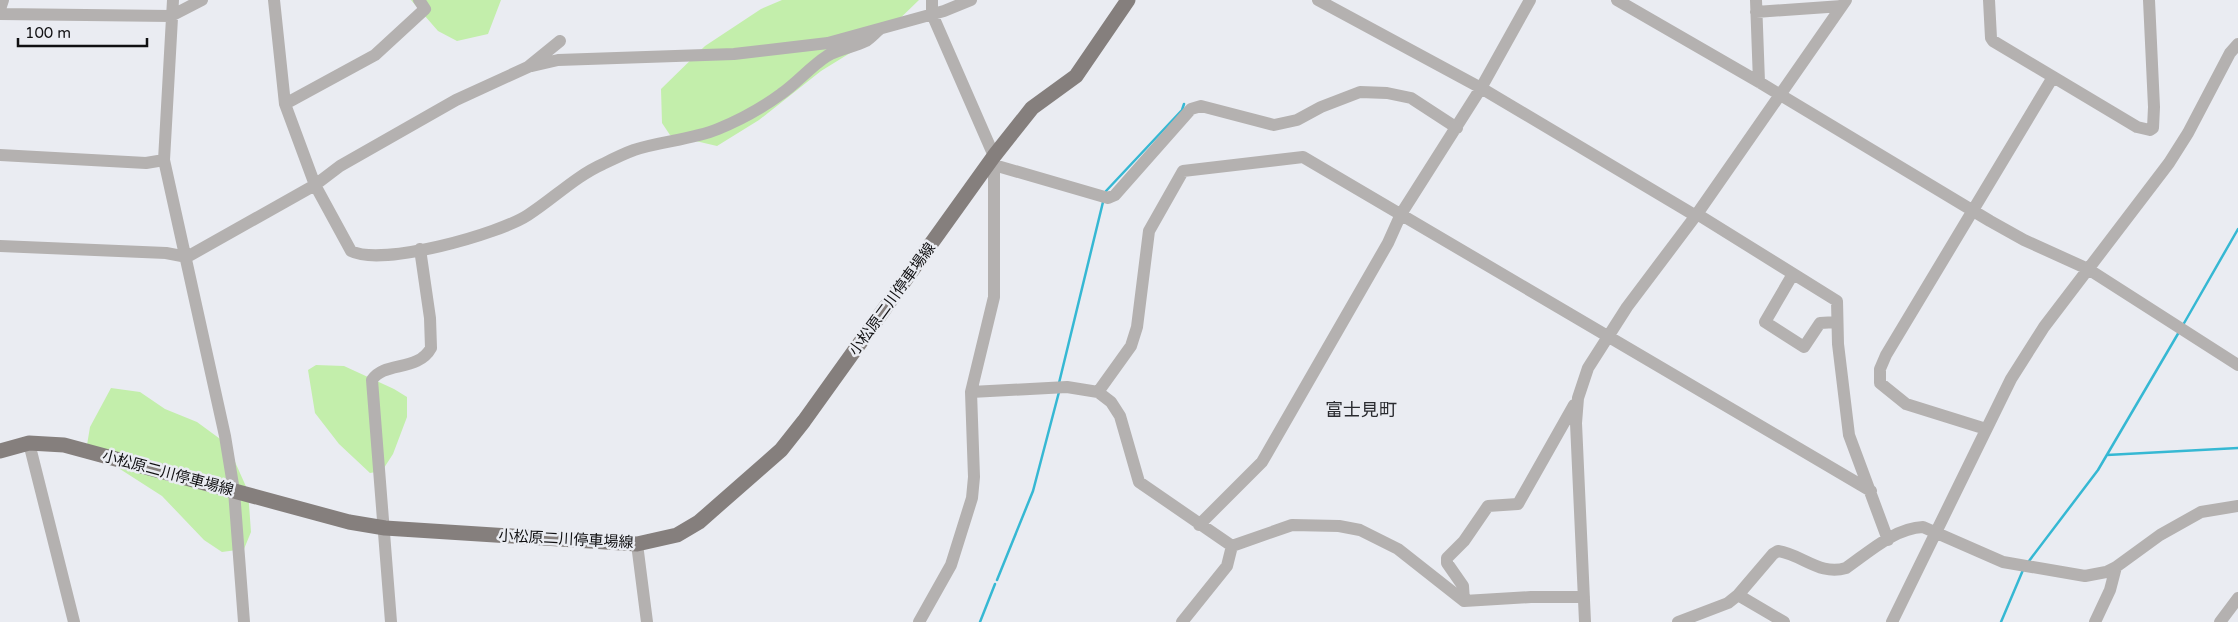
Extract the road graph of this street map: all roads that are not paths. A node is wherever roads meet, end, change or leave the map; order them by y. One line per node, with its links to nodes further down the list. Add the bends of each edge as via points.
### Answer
1 (4, 0): 16 (street)
2 (174, 0): 19 (street)
3 (202, 0): 19 (street)
4 (274, 0): 28 (street)
5 (419, 0): 28 (street, via 425,9 375,55)
6 (932, 0): 18 (street)
7 (971, 0): 18 (street)
8 (1128, 0): 32 (main road, 小松原二川停車場線, via 1076,76 1032,108)
9 (1318, 0): 26 (street)
10 (1530, 0): 26 (street)
11 (1617, 0): 25 (street)
12 (1989, 0): 24 (street, via 1990,38)
13 (2149, 0): 24 (street, via 2153,128 2137,127)
14 (1839, 3): 15 (street); 27 (street)
15 (1756, 6): 25 (street)
16 (0, 9)
17 (0, 14): 19 (street)
18 (932, 14): 20 (street); 32 (street)
19 (171, 16): 31 (street)
20 (880, 28): 23 (street, via 828,43 734,54 558,60); 38 (street, via 867,40 829,55 758,109 718,129 693,138 635,150 584,174 510,225)
21 (560, 40): 23 (street)
22 (2238, 44): 40 (street, via 2169,162)
23 (528, 67): 33 (street, via 456,100 340,166)
24 (2053, 77): 34 (street)
25 (1759, 82): 27 (street)
26 (1481, 88): 29 (street); 36 (street)
27 (1779, 95): 34 (street); 36 (street)
28 (285, 104): 33 (street)
29 (1457, 128): 32 (street, via 1411,98 1387,93 1360,92 1297,120 1274,124 1201,106 1191,109 1115,195 1108,198); 35 (street)
30 (0, 155): 31 (street, via 146,163)
31 (164, 160): 39 (street)
32 (994, 161): 45 (street, via 994,297); 59 (main road, 小松原二川停車場線, via 781,450 699,522 677,535)
33 (315, 184): 38 (street, via 351,251 360,256); 39 (street)
34 (1973, 209): 40 (street, via 2024,240); 48 (street, via 1886,355 1880,369 1880,383 1906,404)
35 (1401, 214): 43 (street); 46 (street, via 1303,157 1183,171 1149,230 1137,328 1131,346); 55 (street, via 1388,243 1262,462)
36 (1696, 215): 41 (street); 43 (street)
37 (0, 246): 39 (street)
38 (420, 250): 56 (street, via 431,348 422,359 384,371 372,380)
39 (187, 257): 51 (street)
40 (2088, 269): 44 (street); 48 (street, via 2011,379)
41 (1794, 274): 42 (street, via 1837,300); 42 (street, via 1765,322 1804,347 1820,322)
42 (1838, 322): 52 (street, via 1849,435)
43 (1608, 336): 47 (street, via 1588,368); 52 (street)
44 (2237, 361)
45 (971, 392): 46 (street, via 1067,387); 70 (street, via 972,498 951,565)
46 (1098, 392): 55 (street, via 1111,402 1120,416 1139,482)
47 (1578, 398): 63 (street, via 1576,423); 65 (street, via 1518,504 1488,506 1464,541 1447,558 1463,586)
48 (1986, 429): 57 (street)
49 (29, 443): 50 (main road, 小松原二川停車場線); 51 (main road, 小松原二川停車場線, via 64,445); 66 (street)
50 (0, 451)
51 (234, 491): 56 (main road, 小松原二川停車場線, via 349,522); 67 (street)
52 (1871, 491): 58 (street)
53 (2232, 507): 54 (street); 61 (street, via 2192,516)
54 (2238, 512)
55 (1199, 525): 60 (street)
56 (385, 528): 59 (main road, 小松原二川停車場線); 68 (street)
57 (1936, 532): 58 (street, via 1912,528); 61 (street, via 1987,556 2025,566 2085,576); 75 (street)
58 (1888, 540): 62 (street, via 1837,571 1821,569 1778,551)
59 (637, 544): 69 (street)
60 (1232, 546): 65 (street, via 1292,525 1360,530 1398,550); 71 (street, via 1226,566)
61 (2116, 567): 76 (street, via 2110,590)
62 (1738, 595): 73 (street, via 1728,603); 74 (street)
63 (1584, 598): 65 (street); 72 (street)
64 (2238, 598): 77 (street)
65 (1464, 601)
66 (74, 622)
67 (244, 622)
68 (391, 622)
69 (646, 622)
70 (919, 622)
71 (1182, 622)
72 (1585, 622)
73 (1678, 622)
74 (1784, 622)
75 (1892, 622)
76 (2094, 622)
77 (2220, 622)

